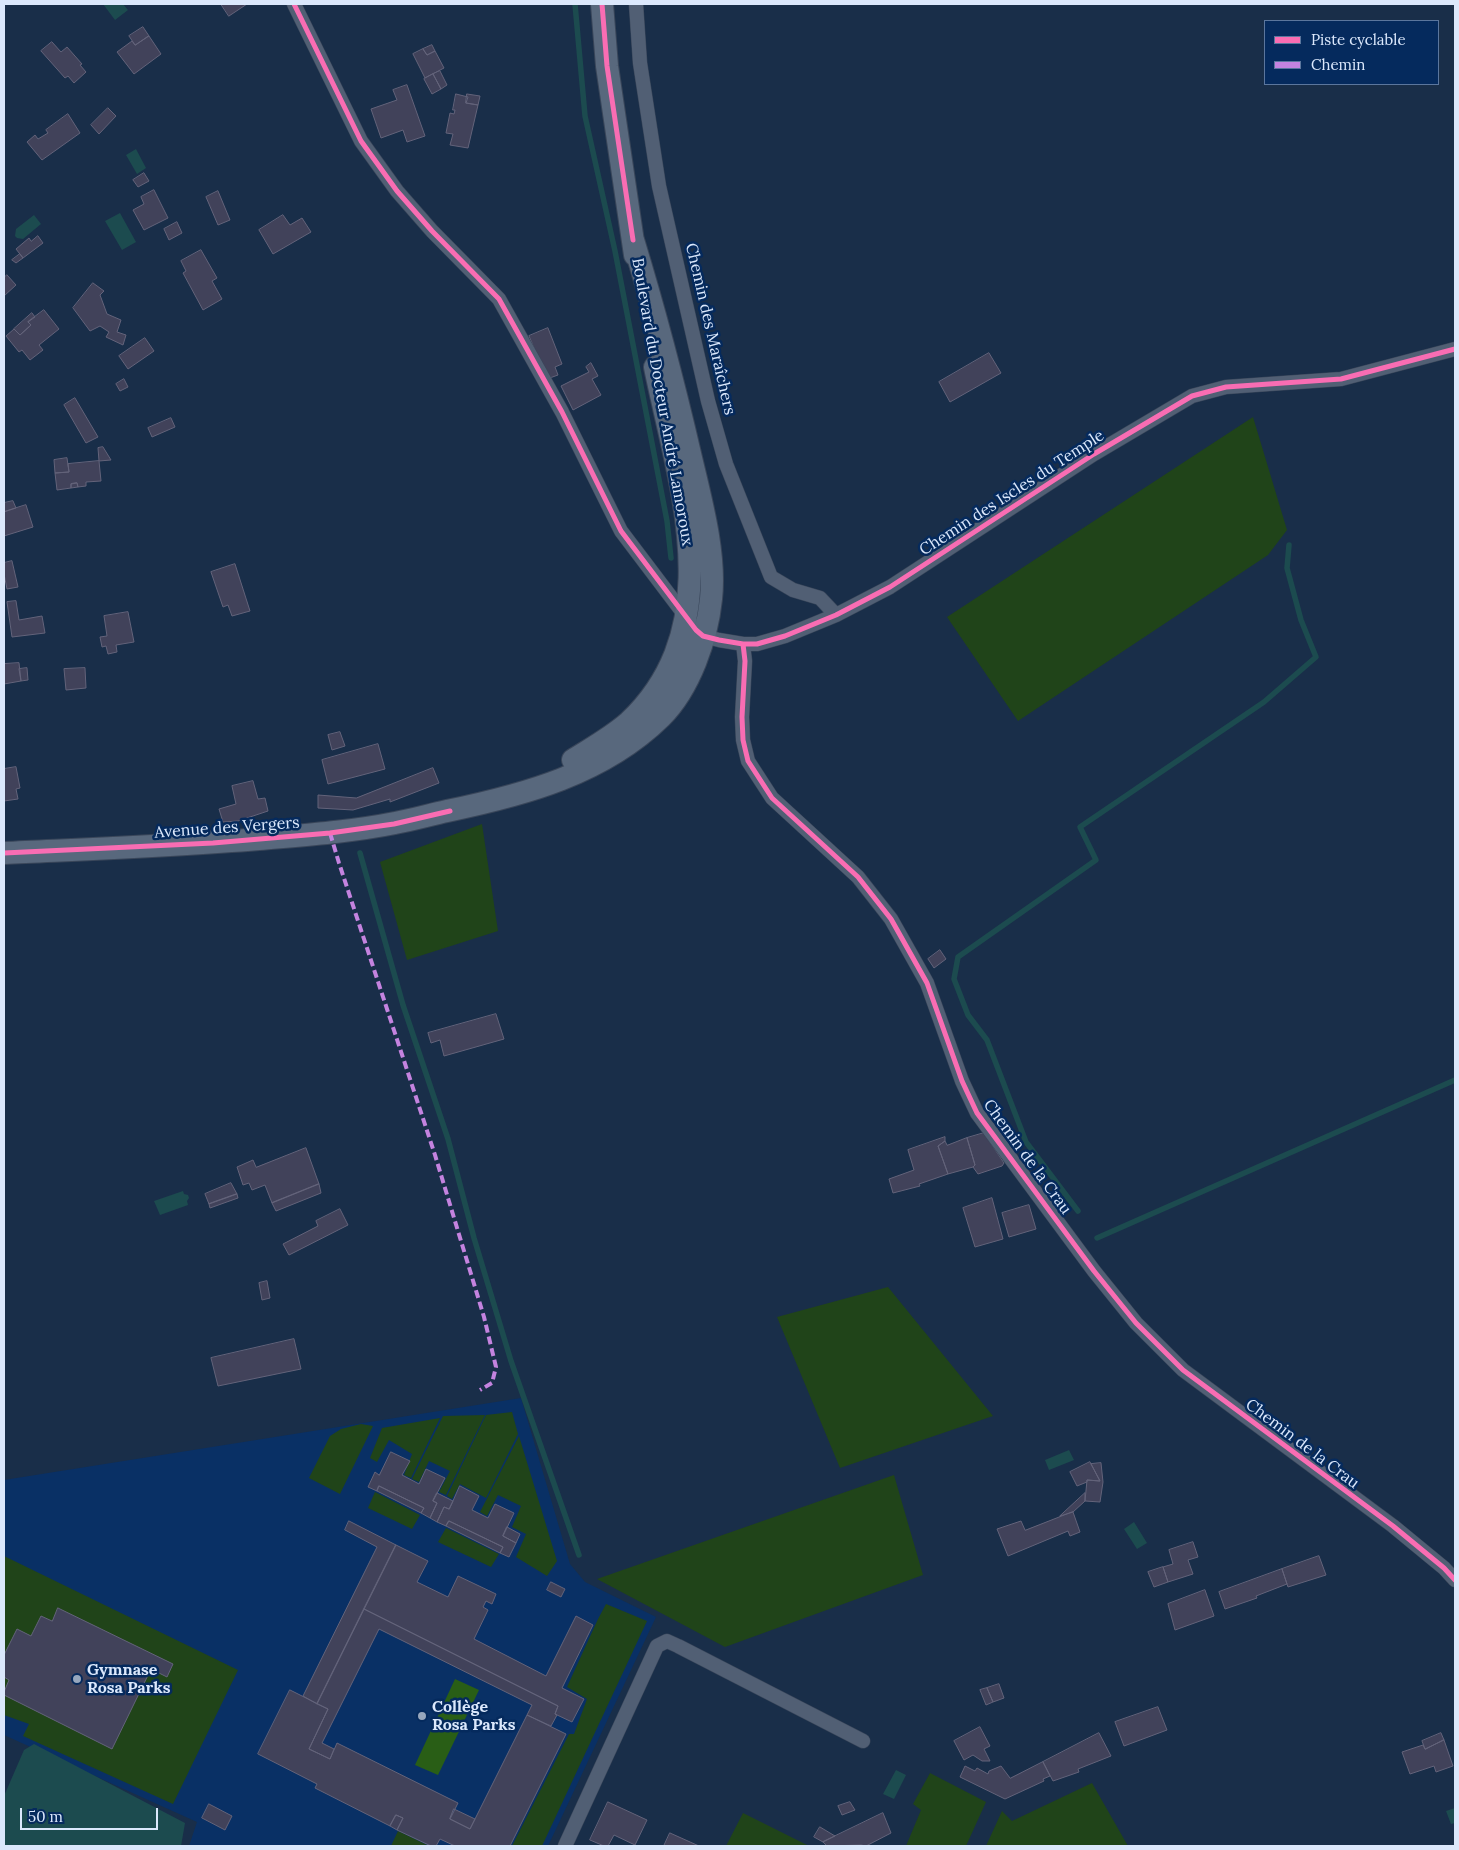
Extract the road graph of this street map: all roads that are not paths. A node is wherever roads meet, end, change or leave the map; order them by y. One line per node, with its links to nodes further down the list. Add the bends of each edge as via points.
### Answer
1 (294, 4): 7 (street, via 361,141 397,191 499,299 562,412 621,531)
2 (602, 4): 4 (main road, Boulevard du Docteur André Lamoroux, via 607,66)
3 (636, 4): 6 (street, Chemin des Maraîchers, via 640,63 659,186 708,401 726,464 771,577 793,590 820,598)
4 (633, 240): 7 (main road, Boulevard du Docteur André Lamoroux, via 641,301 690,548 691,581); 8 (main road, Boulevard du Docteur André Lamoroux, via 679,402 700,498 712,578)
5 (1455, 349): 6 (street, Chemin des Iscles du Temple, via 1341,379 1226,387 1192,396 1094,454 890,587)
6 (836, 615): 9 (street, Chemin des Iscles du Temple, via 770,641)
7 (686, 617): 8 (street); 10 (main road, Boulevard du Docteur André Lamoroux)
8 (703, 636): 9 (street, Chemin des Iscles du Temple); 10 (street); 11 (main road, Boulevard du Docteur André Lamoroux, via 696,664 663,714 616,753 568,777 526,792)
9 (743, 644): 13 (street, Chemin de la Crau, via 743,740 748,760 772,798 858,877 891,919 928,983 962,1081 977,1113 1094,1270 1136,1323 1183,1370 1392,1526)
10 (673, 660): 11 (main road, Boulevard du Docteur André Lamoroux, via 645,706 610,737 564,765)
11 (450, 811): 12 (main road, Avenue des Vergers, via 394,824 330,833 213,843)
12 (4, 853)
13 (1455, 1580)
14 (863, 1741): 15 (street, via 667,1642 657,1646)
15 (565, 1846)

